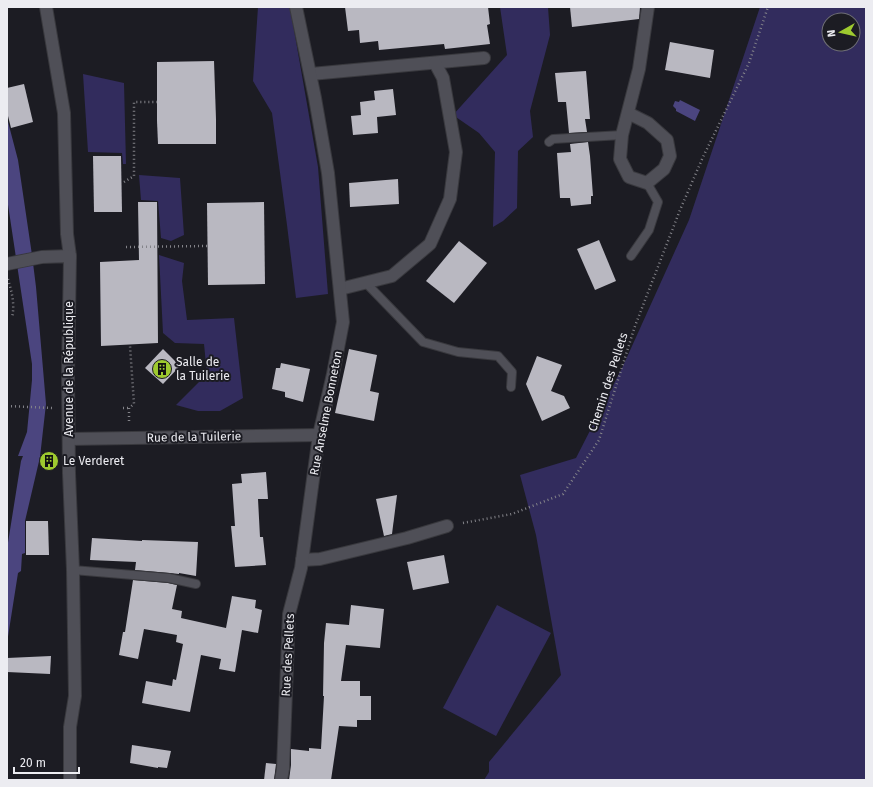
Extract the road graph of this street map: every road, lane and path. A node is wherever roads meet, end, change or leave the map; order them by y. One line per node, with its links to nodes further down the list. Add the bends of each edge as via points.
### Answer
1 (46, 7): 16 (street, Avenue de la République, via 64,113 67,234)
2 (296, 7): 7 (street, Rue Anselme Bonneton)
3 (648, 7): 9 (street, via 639,69)
4 (768, 7): 31 (path, Chemin des Pellets, via 749,63 680,210 635,326 599,440 563,494 512,514)
5 (484, 58): 6 (street)
6 (435, 63): 7 (street); 19 (street, via 443,78 456,152 450,199 430,244 392,276)
7 (311, 74): 20 (street, Rue Anselme Bonneton, via 328,173)
8 (157, 102): 12 (path, via 134,102 134,176)
9 (628, 113): 10 (street); 13 (street, via 648,123 667,140 670,156 664,169)
10 (622, 135): 11 (lane, via 553,139); 13 (street, via 620,159 629,177)
11 (549, 142)
12 (124, 182)
13 (646, 183): 17 (lane, via 658,202 649,230)
14 (207, 246): 15 (path)
15 (126, 247)
16 (70, 256): 18 (street, via 42,257); 30 (street, Avenue de la République)
17 (631, 256)
18 (8, 267): 21 (path, via 13,296)
19 (366, 283): 20 (street); 23 (lane, via 423,342 458,352 498,356 512,372)
20 (340, 289): 28 (street, Rue Anselme Bonneton, via 344,322)
21 (12, 318)
22 (130, 346): 27 (path, via 134,404)
23 (512, 387)
24 (7, 406): 25 (path)
25 (47, 407)
26 (123, 408): 27 (path)
27 (129, 408): 29 (path)
28 (319, 435): 29 (street, Rue de la Tuilerie); 32 (street, Rue Anselme Bonneton)
29 (130, 438): 30 (street, Rue de la Tuilerie)
30 (69, 439): 33 (street, Avenue de la République)
31 (446, 526): 32 (street, via 320,559)
32 (302, 560): 36 (street, Rue des Pellets, via 289,614)
33 (73, 570): 34 (lane, via 169,578); 35 (street, Avenue de la République, via 75,696 70,727)
34 (196, 584)
35 (70, 780)
36 (282, 780)

